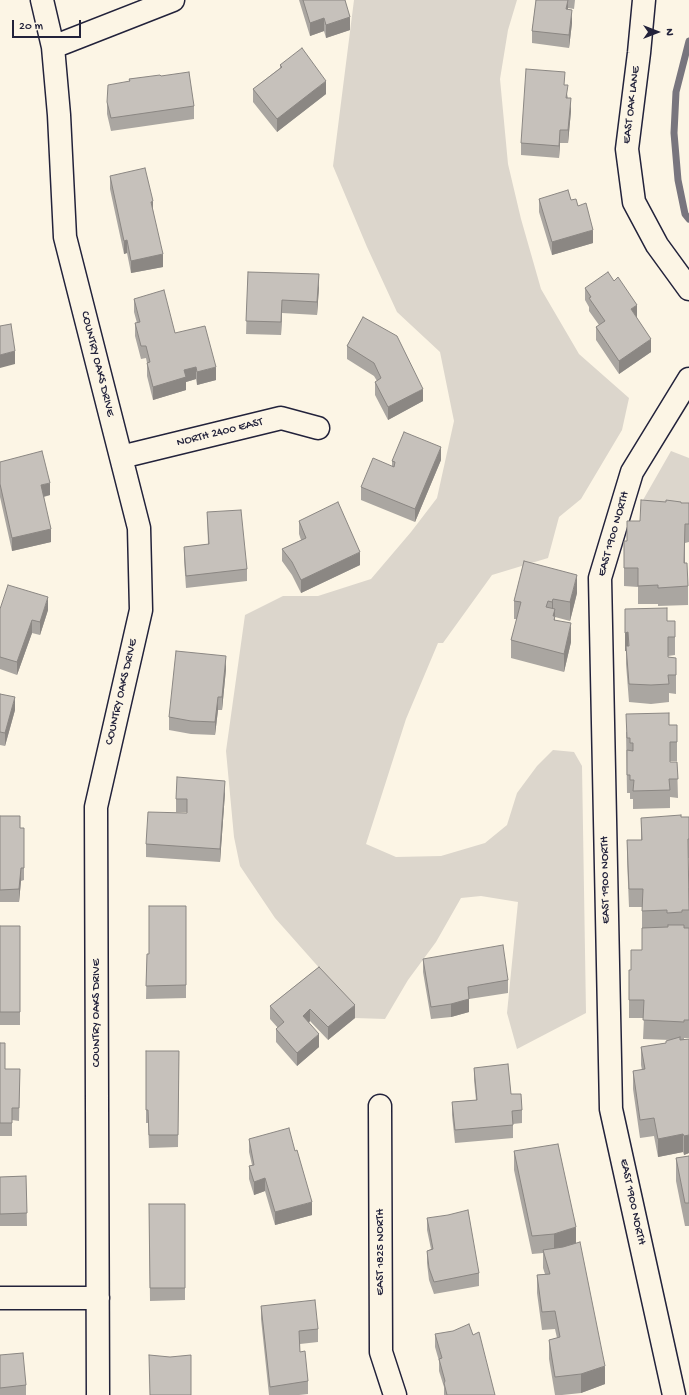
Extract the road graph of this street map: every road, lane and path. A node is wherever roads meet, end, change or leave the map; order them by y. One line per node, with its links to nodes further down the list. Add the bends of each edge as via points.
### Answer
1 (42, 0): 4 (street, COUNTRY OAKS DRIVE)
2 (173, 0): 4 (street)
3 (644, 0): 5 (street, EAST OAK LANE, via 627,149 634,202 657,245)
4 (53, 46): 8 (street, COUNTRY OAKS DRIVE, via 65,237)
5 (689, 289)
6 (689, 379): 14 (street, EAST 1900 NORTH, via 632,472 600,578 611,1109)
7 (318, 428): 8 (street, NORTH 2400 EAST, via 281,418)
8 (121, 457): 11 (street, COUNTRY OAKS DRIVE, via 139,528 141,610 96,807)
9 (380, 1106): 13 (street, EAST 1825 NORTH, via 381,1352)
10 (0, 1298): 11 (street)
11 (98, 1298): 12 (street, COUNTRY OAKS DRIVE)
12 (98, 1395)
13 (394, 1395)
14 (674, 1395)

